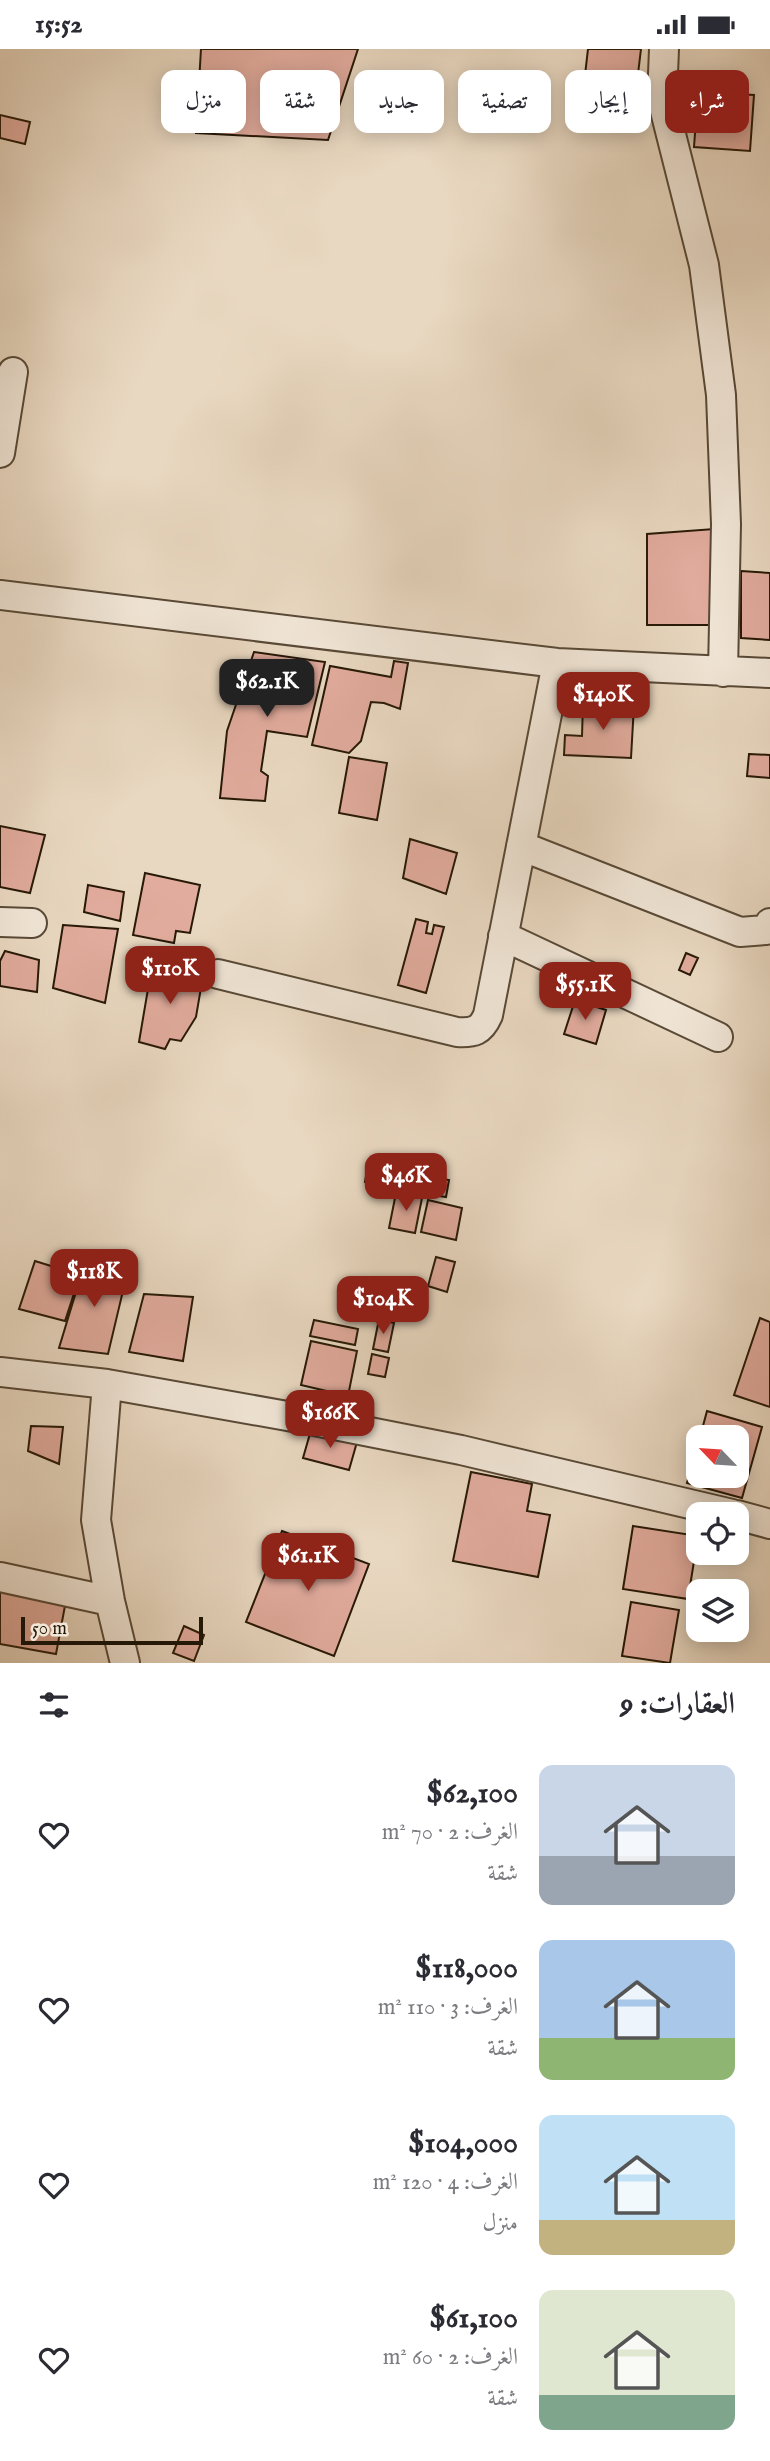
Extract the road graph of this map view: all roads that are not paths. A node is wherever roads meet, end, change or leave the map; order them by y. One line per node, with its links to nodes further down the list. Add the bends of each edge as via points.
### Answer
1 (664, 49): 6 (street, via 662,99 704,265 721,395 726,524)
2 (13, 372): 3 (street)
3 (0, 453)
4 (0, 595): 5 (street)
5 (558, 663): 6 (street); 8 (street)
6 (723, 672): 7 (street)
7 (770, 673)
8 (521, 846): 11 (street, via 740,932 766,930); 12 (street)
9 (0, 922): 10 (street)
10 (32, 923)
11 (770, 923)
12 (503, 936): 13 (street, via 488,1015 483,1027 472,1033); 14 (street)
13 (218, 974)
14 (718, 1037)
15 (0, 1372): 16 (street)
16 (107, 1384): 17 (street, via 461,1450); 21 (street, via 96,1520)
17 (686, 1503)
18 (749, 1518): 19 (street)
19 (770, 1524)
20 (0, 1577): 21 (street)
21 (110, 1601): 22 (street)
22 (125, 1663)

